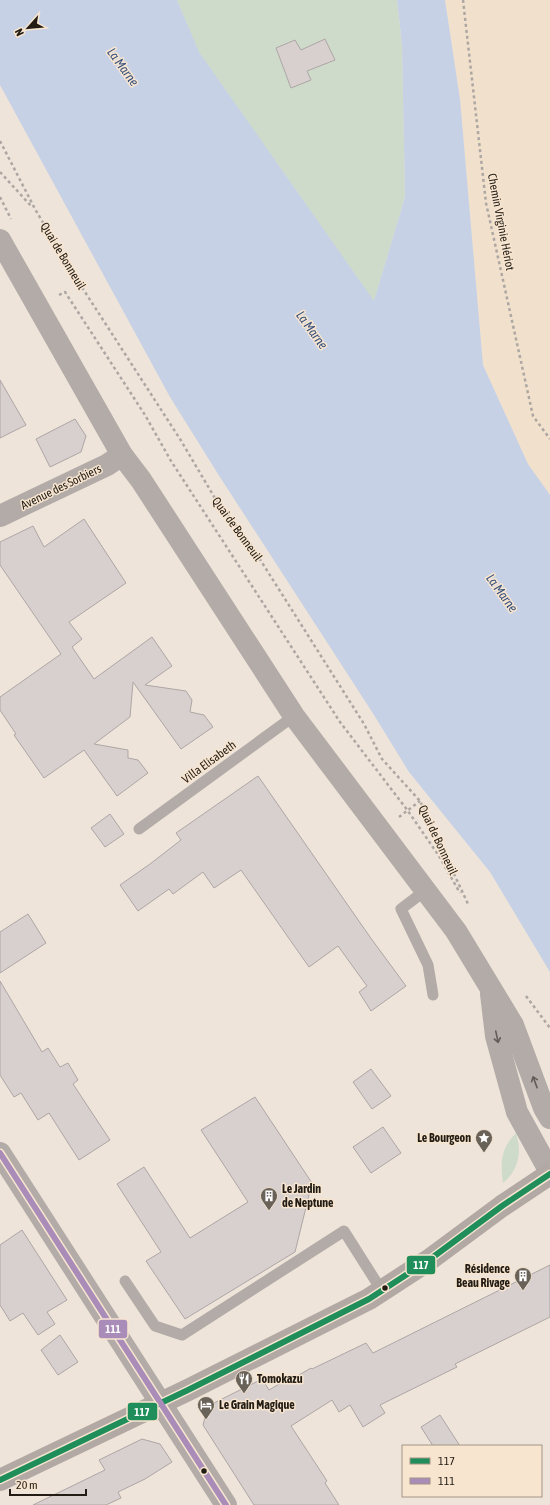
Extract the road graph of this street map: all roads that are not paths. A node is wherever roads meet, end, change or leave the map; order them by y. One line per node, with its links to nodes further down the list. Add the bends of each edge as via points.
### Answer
1 (7, 232): 2 (street)
2 (122, 456): 3 (street, Avenue des Sorbiers); 4 (street, via 141,480)
3 (0, 516)
4 (294, 716): 5 (lane, Villa Elisabeth); 6 (street)
5 (139, 829)
6 (426, 890): 7 (street); 8 (lane, via 401,909 428,965)
7 (490, 985): 9 (street, one-way to 7, via 513,1025); 11 (street, one-way to 11, via 496,1036 516,1106)
8 (433, 995)
9 (550, 1118)
10 (0, 1153): 14 (street)
11 (550, 1173): 13 (main road, via 429,1260)
12 (125, 1281): 13 (lane, via 155,1326 182,1335 344,1231)
13 (382, 1290): 14 (main road, via 369,1299)
14 (160, 1403): 15 (main road); 16 (street)
15 (0, 1480)
16 (226, 1505)

